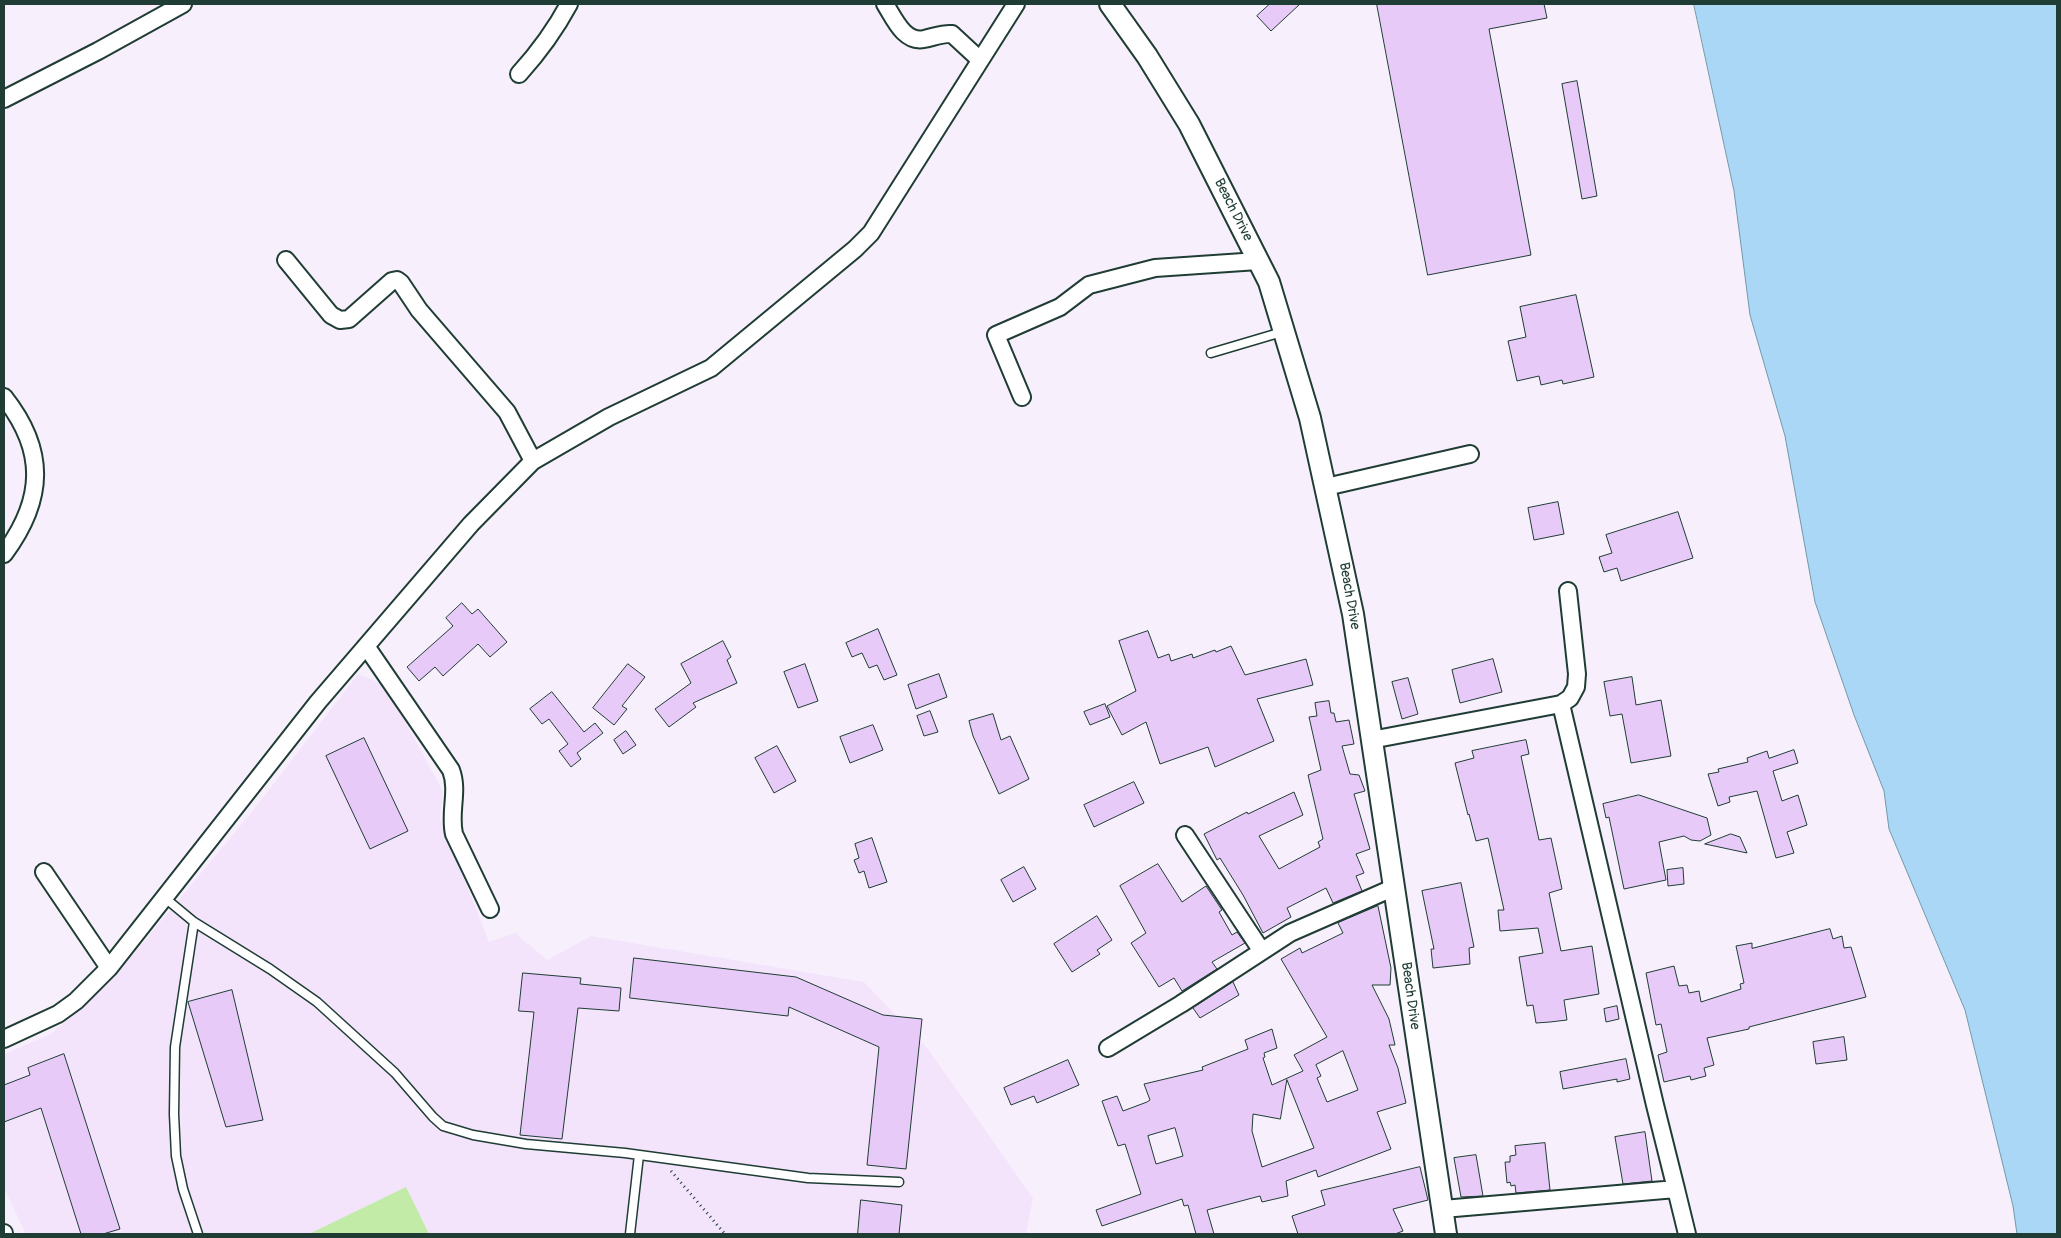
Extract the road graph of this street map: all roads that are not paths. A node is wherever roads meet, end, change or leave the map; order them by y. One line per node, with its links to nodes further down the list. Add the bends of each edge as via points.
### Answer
1 (183, 4): 8 (street)
2 (569, 4): 7 (street, via 542,49)
3 (885, 4): 6 (street, via 904,34 922,39 952,34)
4 (1016, 4): 6 (street)
5 (1110, 4): 10 (street, Beach Drive, via 1189,124)
6 (979, 59): 16 (street, via 871,233 856,249 711,368 609,418)
7 (519, 74)
8 (4, 99)
9 (286, 260): 16 (street, via 331,315 340,320 349,319 392,280 401,283 419,310 507,412)
10 (1258, 261): 11 (street, Beach Drive, via 1269,282); 14 (street, via 1156,268 1089,284 1060,307 996,334)
11 (1284, 331): 12 (lane); 17 (street, Beach Drive)
12 (1211, 353)
13 (4, 396): 18 (street, via 18,415 33,450 36,469 35,489 24,519)
14 (1022, 398)
15 (1470, 454): 17 (street)
16 (533, 462): 20 (street, via 471,524)
17 (1326, 486): 22 (street, Beach Drive, via 1353,614)
18 (4, 554)
19 (1568, 591): 21 (street, via 1578,674 1570,698)
20 (366, 646): 26 (street, via 318,702); 27 (street, via 451,770 455,790 451,823 454,834)
21 (1561, 704): 22 (street); 35 (street)
22 (1371, 740): 25 (street, Beach Drive)
23 (1185, 835): 29 (street)
24 (44, 872): 30 (street)
25 (1395, 887): 29 (street, via 1290,933); 36 (street, Beach Drive)
26 (165, 898): 28 (lane); 30 (street)
27 (490, 908)
28 (194, 922): 33 (lane, via 270,968 317,1002 395,1072 443,1126 526,1144); 37 (lane, via 176,1047 174,1114 176,1156)
29 (1261, 950): 32 (street)
30 (109, 968): 31 (street, via 58,1014)
31 (4, 1039)
32 (1108, 1048)
33 (639, 1155): 34 (lane, via 808,1178); 38 (lane)
34 (899, 1182)
35 (1676, 1189): 36 (street); 40 (street)
36 (1443, 1210): 39 (street, Beach Drive)
37 (198, 1234)
38 (630, 1234)
39 (1446, 1234)
40 (1687, 1234)

